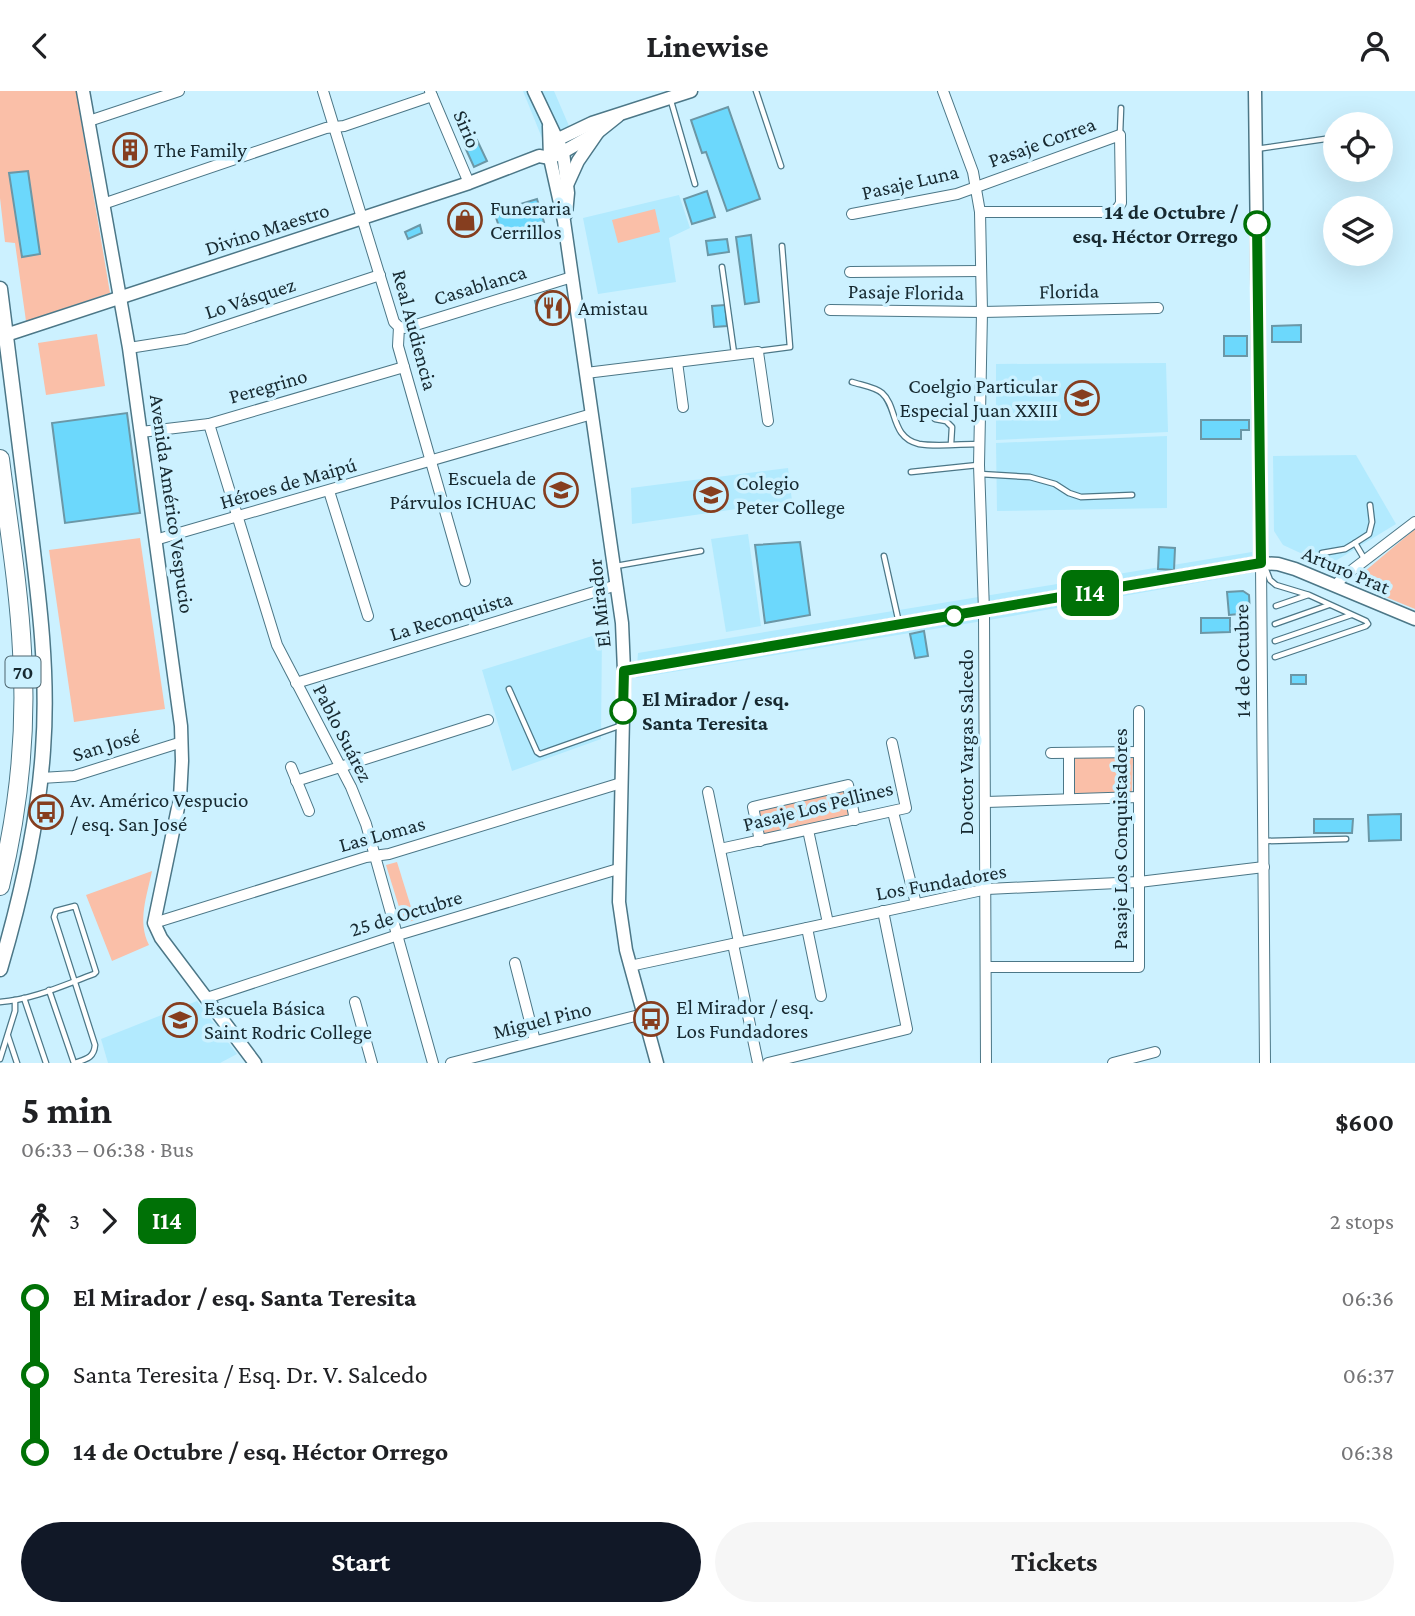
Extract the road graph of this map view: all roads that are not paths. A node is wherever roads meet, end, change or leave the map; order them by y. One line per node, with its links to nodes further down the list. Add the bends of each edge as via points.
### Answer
1 (83, 91): 13 (street, Avenida Américo Vespucio)
2 (178, 91): 13 (street)
3 (323, 91): 14 (street, Real Audiencia)
4 (534, 91): 18 (street, El Mirador)
5 (691, 91): 10 (street, Divino Maestro)
6 (756, 91): 22 (lane)
7 (943, 91): 26 (street, Doctor Vargas Salcedo)
8 (1255, 91): 19 (street, 14 de Octubre)
9 (431, 94): 14 (street); 23 (street, Sirio)
10 (669, 95): 12 (street, Divino Maestro); 25 (lane)
11 (1121, 108): 16 (lane, Pasaje Correa)
12 (618, 116): 15 (street, Divino Maestro); 18 (street, Divino Maestro)
13 (89, 121): 27 (street, Avenida Américo Vespucio)
14 (335, 127): 27 (street); 30 (street, Real Audiencia)
15 (598, 132): 20 (street, Divino Maestro); 24 (street)
16 (1120, 135): 26 (street, Pasaje Correa); 28 (street, Pasaje Correa, via 1121,204 1111,212)
17 (1323, 139): 19 (lane)
18 (553, 141): 20 (street, El Mirador); 21 (street, El Mirador)
19 (1256, 150): 75 (street, 14 de Octubre)
20 (563, 152): 21 (street, Divino Maestro); 24 (street, El Mirador)
21 (545, 157): 23 (street, Divino Maestro); 31 (street, El Mirador)
22 (781, 166)
23 (469, 183): 30 (street, Divino Maestro)
24 (568, 183): 31 (street, El Mirador)
25 (695, 184)
26 (976, 186): 28 (street, Doctor Vargas Salcedo); 29 (street, Pasaje Luna, via 957,194)
27 (103, 204): 39 (street, Avenida Américo Vespucio)
28 (979, 212): 34 (street, Doctor Vargas Salcedo)
29 (852, 214)
30 (363, 217): 36 (street, Real Audiencia); 39 (street, Divino Maestro)
31 (564, 221): 37 (street, El Mirador)
32 (782, 246): 46 (lane, via 790,347)
33 (722, 267): 47 (lane)
34 (981, 271): 35 (street); 42 (street, Doctor Vargas Salcedo)
35 (850, 272)
36 (380, 275): 43 (street, Real Audiencia); 45 (street, Lo Vásquez, via 186,339)
37 (572, 277): 43 (street, Casablanca); 50 (street, El Mirador)
38 (0, 289): 44 (main road)
39 (120, 298): 44 (street, Divino Maestro); 45 (street, Avenida Américo Vespucio)
40 (1158, 308): 42 (street, Florida)
41 (830, 310): 42 (street, Pasaje Florida)
42 (982, 312): 59 (street, Doctor Vargas Salcedo)
43 (399, 327): 49 (street, Real Audiencia, via 397,341)
44 (6, 335): 104 (main road, via 43,633)
45 (129, 348): 57 (street, Avenida Américo Vespucio)
46 (758, 352): 47 (street); 55 (street)
47 (734, 355): 48 (street)
48 (677, 362): 50 (street); 52 (street)
49 (404, 367): 56 (street, Peregrino); 61 (street, Real Audiencia)
50 (586, 373): 53 (street, El Mirador)
51 (852, 382): 58 (lane, via 886,397 905,437 919,444)
52 (683, 407)
53 (592, 414): 61 (street, Héroes de Maipú); 76 (street, El Mirador)
54 (935, 419): 58 (lane, via 952,427)
55 (768, 421)
56 (209, 424): 57 (street, Peregrino); 67 (street, Pablo Suárez)
57 (141, 432): 69 (street, Avenida Américo Vespucio)
58 (951, 444): 59 (lane)
59 (979, 444): 62 (street, Doctor Vargas Salcedo)
60 (0, 459): 123 (highway, 70, via 20,618 23,688 18,792)
61 (432, 461): 64 (street, Héroes de Maipú); 77 (street, Real Audiencia)
62 (979, 469): 63 (lane); 65 (lane, via 1030,477 1081,497); 83 (street, Doctor Vargas Salcedo)
63 (911, 472)
64 (329, 491): 67 (street, Héroes de Maipú); 85 (street)
65 (1132, 495)
66 (1370, 505): 70 (lane, via 1369,534)
67 (239, 517): 69 (street, Héroes de Maipú); 92 (street, Pablo Suárez, via 273,635)
68 (1415, 522): 74 (street)
69 (155, 540): 97 (street, Avenida Américo Vespucio)
70 (1354, 543): 72 (lane); 74 (lane)
71 (701, 551): 76 (lane)
72 (1322, 552)
73 (884, 556): 87 (lane)
74 (1365, 561): 79 (street)
75 (1262, 563): 79 (street, Arturo Prat, via 1285,566); 80 (lane, via 1272,582); 83 (street); 117 (street, 14 de Octubre)
76 (615, 566): 78 (street, El Mirador)
77 (466, 581)
78 (617, 585): 91 (street, El Mirador); 92 (street, La Reconquista)
79 (1335, 586): 86 (street, Arturo Prat)
80 (1309, 595): 81 (lane); 82 (lane)
81 (1330, 604): 84 (lane); 88 (lane)
82 (1276, 606)
83 (984, 611): 87 (street); 110 (street, Doctor Vargas Salcedo)
84 (1352, 615): 89 (lane); 90 (lane, via 1366,621 1366,626)
85 (368, 616)
86 (1415, 619)
87 (899, 624): 91 (street)
88 (1275, 624)
89 (1275, 641)
90 (1275, 657)
91 (624, 671): 96 (street, El Mirador)
92 (296, 683): 103 (street, Pablo Suárez)
93 (509, 689): 96 (lane, via 540,754)
94 (1139, 711): 99 (street, Pasaje Los Conquistadores)
95 (488, 720): 103 (street)
96 (623, 724): 106 (street, El Mirador)
97 (181, 742): 104 (street, San José, via 74,776); 127 (street, Avenida Américo Vespucio, via 177,817)
98 (892, 743): 112 (street, Pasaje Los Pellines, via 906,808)
99 (1139, 752): 101 (street); 108 (street, Pasaje Los Conquistadores)
100 (1051, 753): 101 (street)
101 (1069, 753): 109 (street)
102 (290, 767): 105 (street)
103 (340, 768): 105 (street); 119 (street, Pablo Suárez)
104 (41, 778): 135 (main road, via 27,868)
105 (296, 781): 111 (street)
106 (621, 783): 119 (street, Las Lomas); 121 (street, El Mirador)
107 (708, 792): 118 (street)
108 (1139, 797): 109 (street); 122 (street, Pasaje Los Conquistadores)
109 (1069, 799): 110 (street)
110 (986, 802): 124 (street, Doctor Vargas Salcedo)
111 (309, 811)
112 (893, 812): 113 (street, Pasaje Los Pellines); 125 (street)
113 (855, 820): 114 (street, Pasaje Los Pellines); 116 (street, via 848,785 753,807)
114 (808, 830): 116 (street, Pasaje Los Pellines); 128 (street)
115 (1346, 839): 117 (lane)
116 (760, 841): 118 (street, Pasaje Los Pellines)
117 (1264, 841): 120 (street, 14 de Octubre)
118 (720, 849): 131 (street)
119 (376, 856): 127 (street, Las Lomas); 130 (street, Pablo Suárez)
120 (1264, 867): 122 (street, Los Fundadores); 162 (street, 14 de Octubre)
121 (618, 869): 130 (street, 25 de Octubre); 133 (street, El Mirador, via 620,919)
122 (1139, 882): 124 (street, Los Fundadores); 134 (street, Pasaje Los Conquistadores, via 1139,967)
123 (0, 885)
124 (987, 889): 125 (street, Los Fundadores); 134 (street, Doctor Vargas Salcedo)
125 (916, 904): 126 (street, Los Fundadores)
126 (883, 911): 128 (street, Los Fundadores); 159 (street, via 907,1029)
127 (154, 923): 140 (street)
128 (828, 923): 129 (street, Los Fundadores)
129 (807, 928): 131 (street, Los Fundadores); 138 (street)
130 (398, 935): 140 (street, 25 de Octubre); 155 (street, Pablo Suárez)
131 (736, 943): 133 (street, Los Fundadores); 158 (street)
132 (515, 963): 146 (street)
133 (630, 966): 144 (street, El Mirador)
134 (986, 967): 160 (street, Doctor Vargas Salcedo)
135 (0, 969)
136 (74, 981): 136 (lane, via 93,974 96,967 78,909 71,906 56,911 54,917); 137 (lane); 152 (lane, via 94,1045 90,1058)
137 (49, 990): 139 (lane); 152 (lane)
138 (821, 996)
139 (24, 998): 141 (lane); 151 (lane)
140 (207, 999): 153 (street)
141 (15, 1000): 142 (lane); 145 (lane)
142 (0, 1002)
143 (355, 1002): 154 (street)
144 (643, 1014): 146 (street, Miguel Pino); 157 (street, El Mirador)
145 (7, 1035): 148 (lane); 150 (lane)
146 (536, 1041): 156 (street, Miguel Pino)
147 (1155, 1052): 149 (street)
148 (0, 1059)
149 (1131, 1061): 161 (street)
150 (17, 1063)
151 (46, 1063)
152 (74, 1063)
153 (255, 1063)
154 (372, 1063)
155 (433, 1063)
156 (451, 1063)
157 (657, 1063)
158 (758, 1063)
159 (768, 1063)
160 (986, 1063)
161 (1113, 1063)
162 (1265, 1063)

